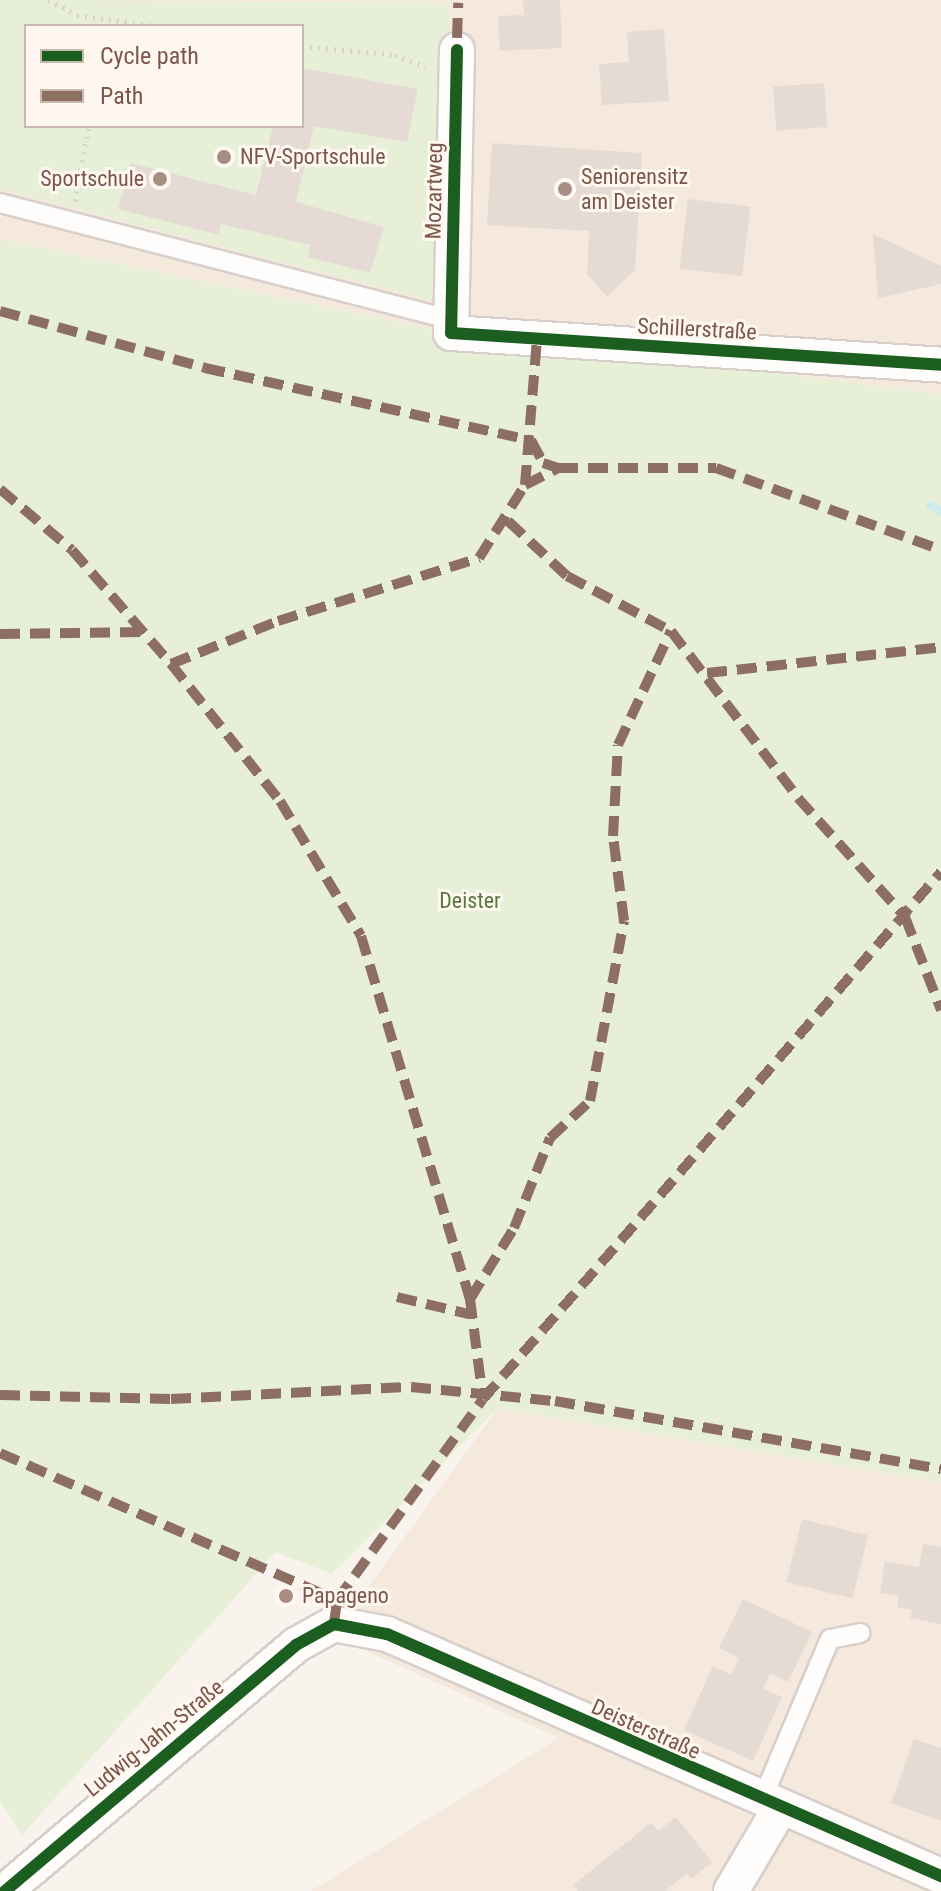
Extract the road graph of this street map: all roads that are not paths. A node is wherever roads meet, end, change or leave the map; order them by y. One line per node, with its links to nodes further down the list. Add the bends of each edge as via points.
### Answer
1 (456, 64): 3 (street, Mozartweg)
2 (0, 203): 3 (lane)
3 (451, 326): 4 (street, Schillerstraße)
4 (941, 365)
5 (334, 1624): 7 (street, Deisterstraße, via 387,1634); 9 (street, Ludwig-Jahn-Straße, via 296,1645)
6 (860, 1633): 7 (lane, via 830,1639)
7 (770, 1806): 8 (street, Deisterstraße); 10 (street)
8 (941, 1876)
9 (5, 1891)
10 (731, 1891)

